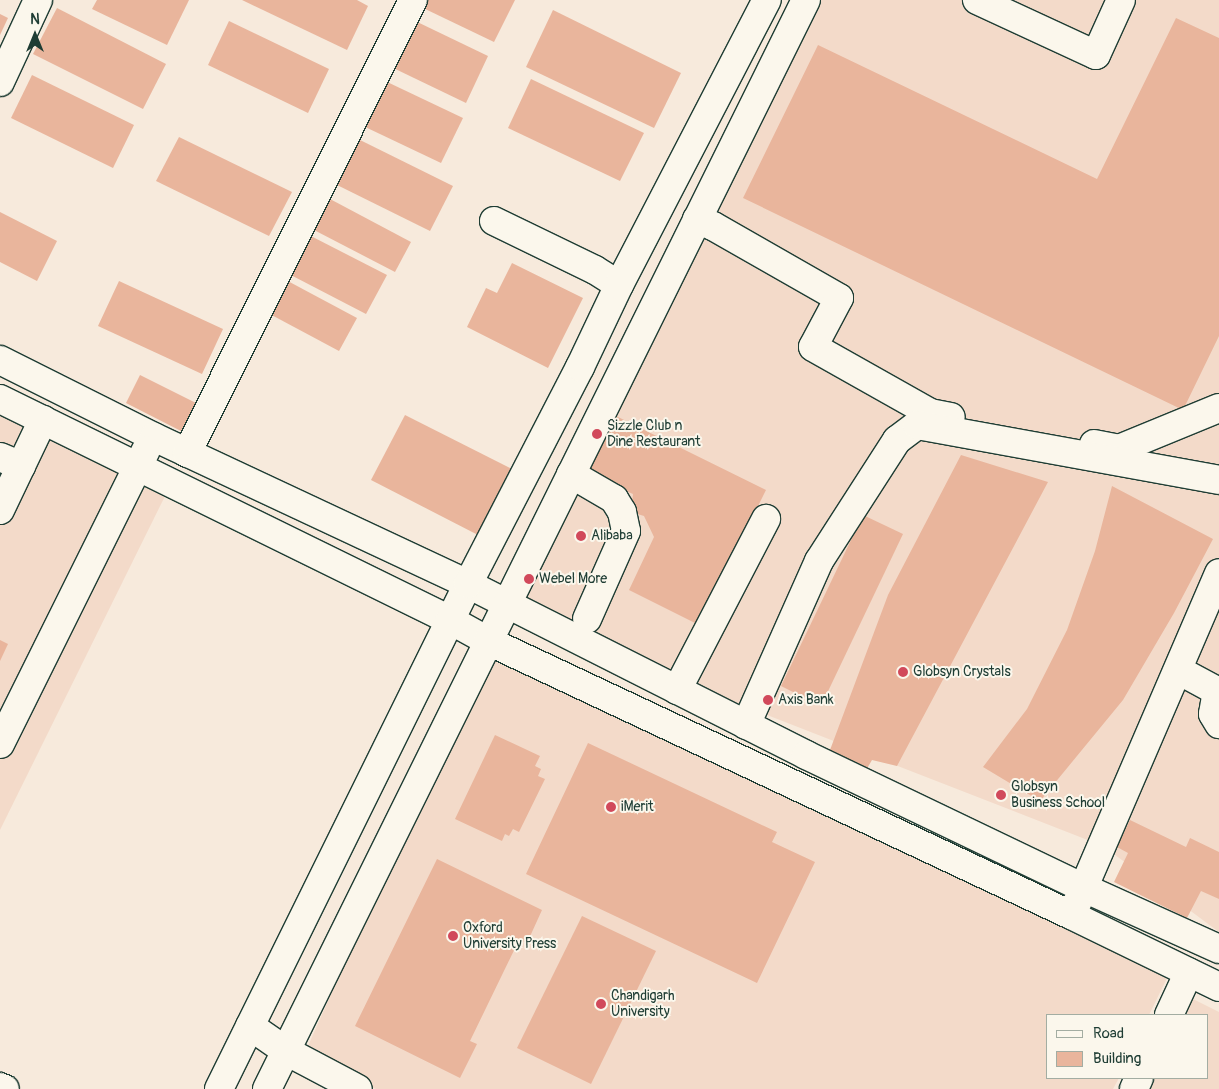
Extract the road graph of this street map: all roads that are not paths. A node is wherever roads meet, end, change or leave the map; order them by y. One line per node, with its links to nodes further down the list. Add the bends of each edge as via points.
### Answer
1 (38, 0): 7 (street)
2 (413, 0): 16 (street)
3 (767, 0): 10 (street)
4 (806, 0): 8 (street)
5 (978, 0): 6 (street, via 1096,55)
6 (1121, 0)
7 (0, 82)
8 (697, 219): 13 (street, via 839,298 813,348 930,413 1118,449); 19 (street)
9 (494, 221): 10 (street, via 596,270)
10 (619, 285): 24 (street)
11 (0, 360): 15 (street)
12 (0, 399): 14 (street)
13 (1219, 408)
14 (43, 420): 17 (street); 18 (street)
15 (154, 437): 16 (street); 18 (street)
16 (187, 453): 24 (street)
17 (10, 462): 21 (street)
18 (136, 466): 27 (street); 33 (street)
19 (571, 474): 25 (street); 26 (street, via 614,499 622,512 626,531)
20 (1219, 480): 32 (street, via 917,425 897,440 819,561)
21 (0, 510)
22 (766, 519): 30 (street)
23 (1219, 574): 29 (street)
24 (468, 584): 25 (street); 27 (street)
25 (508, 604): 28 (street); 30 (street)
26 (587, 619)
27 (450, 620): 28 (street); 40 (street)
28 (488, 641): 35 (street); 41 (street)
29 (1178, 670): 31 (street, via 1217,692 1212,714); 34 (street)
30 (677, 690): 32 (street)
31 (1219, 724)
32 (746, 725): 34 (street)
33 (0, 744)
34 (1084, 888): 35 (street); 36 (street)
35 (1071, 914): 37 (street)
36 (1219, 948)
37 (1189, 972): 38 (street); 39 (street)
38 (1219, 987)
39 (1169, 1014)
40 (250, 1026): 41 (street); 44 (street)
41 (286, 1051): 45 (street); 46 (street)
42 (0, 1087): 43 (street)
43 (5, 1089)
44 (219, 1089)
45 (267, 1089)
46 (358, 1089)

